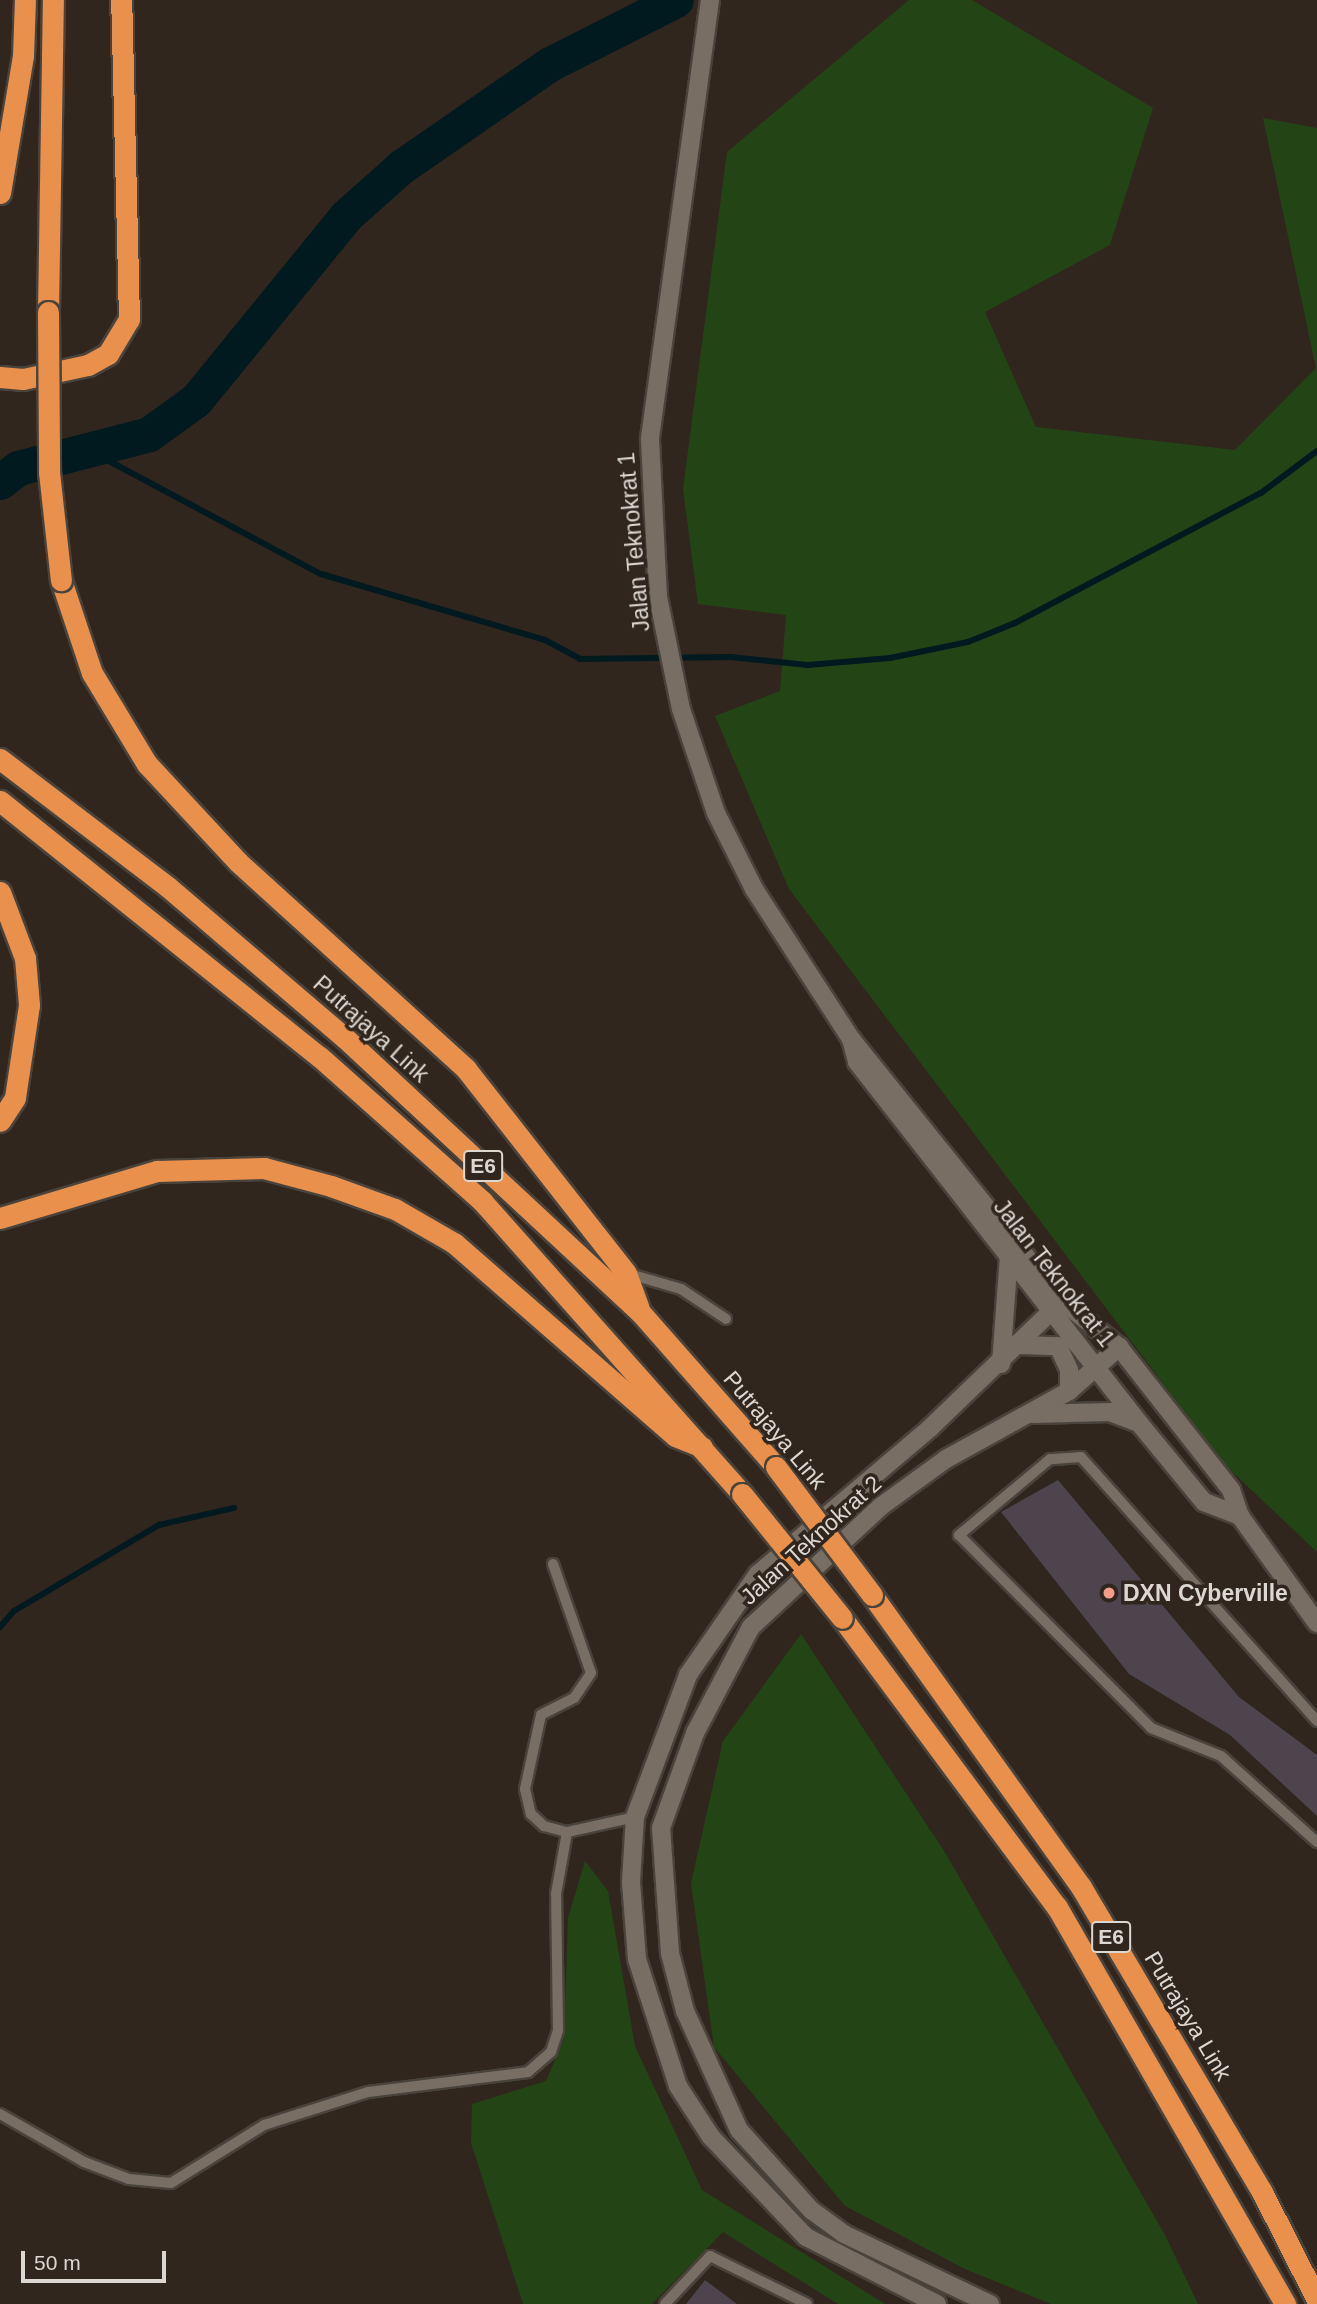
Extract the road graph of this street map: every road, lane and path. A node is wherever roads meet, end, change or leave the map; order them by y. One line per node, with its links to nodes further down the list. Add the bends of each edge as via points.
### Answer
1 (25, 0): 5 (highway, via 23,56)
2 (53, 0): 14 (highway, bridge, via 49,472 61,580 92,673 147,764 238,862 466,1069)
3 (121, 0): 6 (highway, via 129,319 108,354 88,365)
4 (710, 0): 10 (main road, Jalan Teknokrat 1, via 650,440 658,597 693,747 716,813 754,889)
5 (0, 194)
6 (0, 377)
7 (0, 759): 16 (highway, Putrajaya Link / E6, via 168,887 345,1038)
8 (0, 801): 25 (highway, E6, via 141,910 482,1201)
9 (0, 892): 11 (highway, via 25,958 29,1005 15,1098)
10 (851, 1039): 13 (main road, Jalan Teknokrat 1, via 857,1062); 15 (main road, Jalan Teknokrat 1)
11 (0, 1121)
12 (0, 1217): 25 (highway, via 157,1171 264,1168 331,1186 395,1209 454,1243 675,1436)
13 (1009, 1256): 15 (main road, Jalan Teknokrat 1); 20 (main road)
14 (626, 1273): 16 (highway); 17 (lane, via 681,1289)
15 (1057, 1306): 18 (main road, Jalan Teknokrat 2); 19 (main road, Jalan Teknokrat 1); 21 (main road, Jalan Teknokrat 1)
16 (640, 1312): 34 (highway, Putrajaya Link / E6, bridge, via 776,1467 1081,1887 1262,2192)
17 (726, 1320)
18 (1020, 1345): 20 (main road, Jalan Teknokrat 2); 22 (main road, via 1058,1346 1069,1370)
19 (1119, 1347): 21 (main road, Jalan Teknokrat 2); 26 (main road, Jalan Teknokrat 1, via 1231,1490)
20 (1001, 1364): 30 (main road, Jalan Teknokrat 2, via 758,1574 688,1675)
21 (1093, 1364): 22 (main road, Jalan Teknokrat 2); 24 (main road, Jalan Teknokrat 1)
22 (1069, 1391): 23 (main road, Jalan Teknokrat 2)
23 (1020, 1416): 24 (main road, via 1090,1410); 38 (main road, Jalan Teknokrat 2, via 880,1507 751,1627 695,1733 661,1828 659,1856 670,1953 685,2011 739,2130 812,2211 844,2234)
24 (1139, 1423): 26 (main road, Jalan Teknokrat 1, via 1204,1502)
25 (707, 1449): 39 (highway, E6, bridge, via 842,1618 1057,1907)
26 (1240, 1516): 28 (main road, Jalan Teknokrat 1)
27 (554, 1564): 31 (lane, via 591,1673 574,1698 541,1715 525,1789 531,1814 544,1826)
28 (1317, 1623)
29 (1317, 1721): 32 (lane, via 1082,1457 1050,1459 959,1535 1151,1728 1221,1756)
30 (635, 1817): 31 (lane); 37 (main road, Jalan Teknokrat 2, via 631,1882 638,1959 678,2086 711,2137 806,2237)
31 (567, 1832): 33 (lane, via 556,1894 558,2030 551,2052 528,2072 368,2092 264,2125 171,2183 129,2179 84,2162)
32 (1317, 1842)
33 (0, 2114)
34 (1317, 2300)
35 (665, 2304): 36 (lane, via 710,2256)
36 (807, 2304)
37 (937, 2304)
38 (990, 2304)
39 (1285, 2304)

